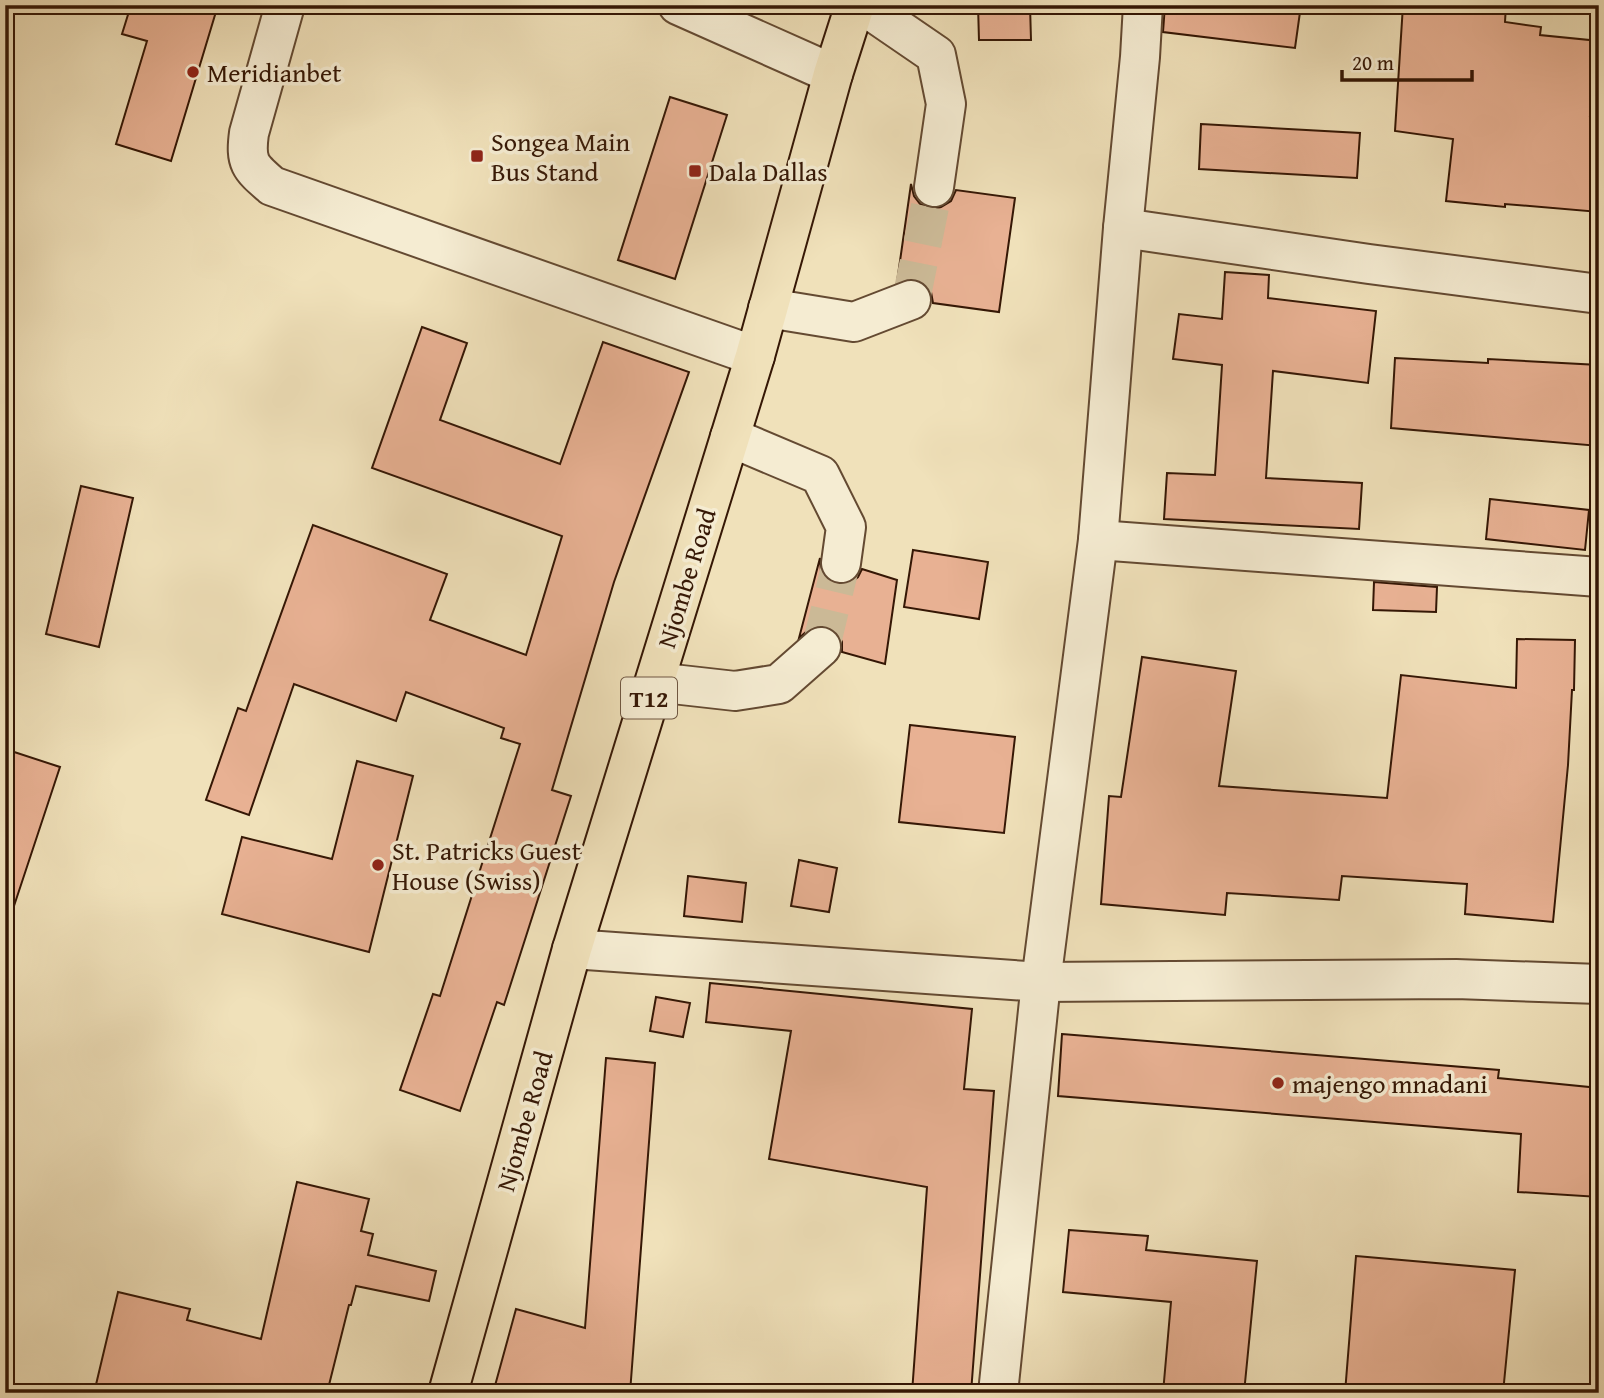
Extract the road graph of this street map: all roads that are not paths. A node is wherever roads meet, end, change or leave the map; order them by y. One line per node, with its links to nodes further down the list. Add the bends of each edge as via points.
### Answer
1 (285, 5): 12 (street, via 246,151 252,169 272,186)
2 (678, 5): 6 (street)
3 (855, 5): 6 (highway, Njombe Road / T12)
4 (863, 5): 7 (street, via 936,55 946,104)
5 (1143, 5): 8 (street)
6 (833, 74): 11 (highway, Njombe Road / T12)
7 (934, 187)
8 (1123, 228): 9 (street); 14 (street)
9 (1599, 294)
10 (911, 300): 11 (street, via 854,322)
11 (768, 308): 12 (highway, Njombe Road / T12)
12 (755, 356): 13 (highway, Njombe Road / T12)
13 (730, 437): 15 (street, via 820,475 846,527); 18 (highway, Njombe Road / T12)
14 (1098, 540): 16 (street); 20 (street)
15 (842, 563)
16 (1599, 577)
17 (821, 647): 18 (street, via 779,684 735,691)
18 (654, 682): 19 (highway, Njombe Road / T12)
19 (572, 949): 20 (street); 22 (highway, Njombe Road / T12)
20 (1041, 982): 21 (street, via 1456,979); 23 (street)
21 (1599, 984)
22 (448, 1393)
23 (998, 1393)

